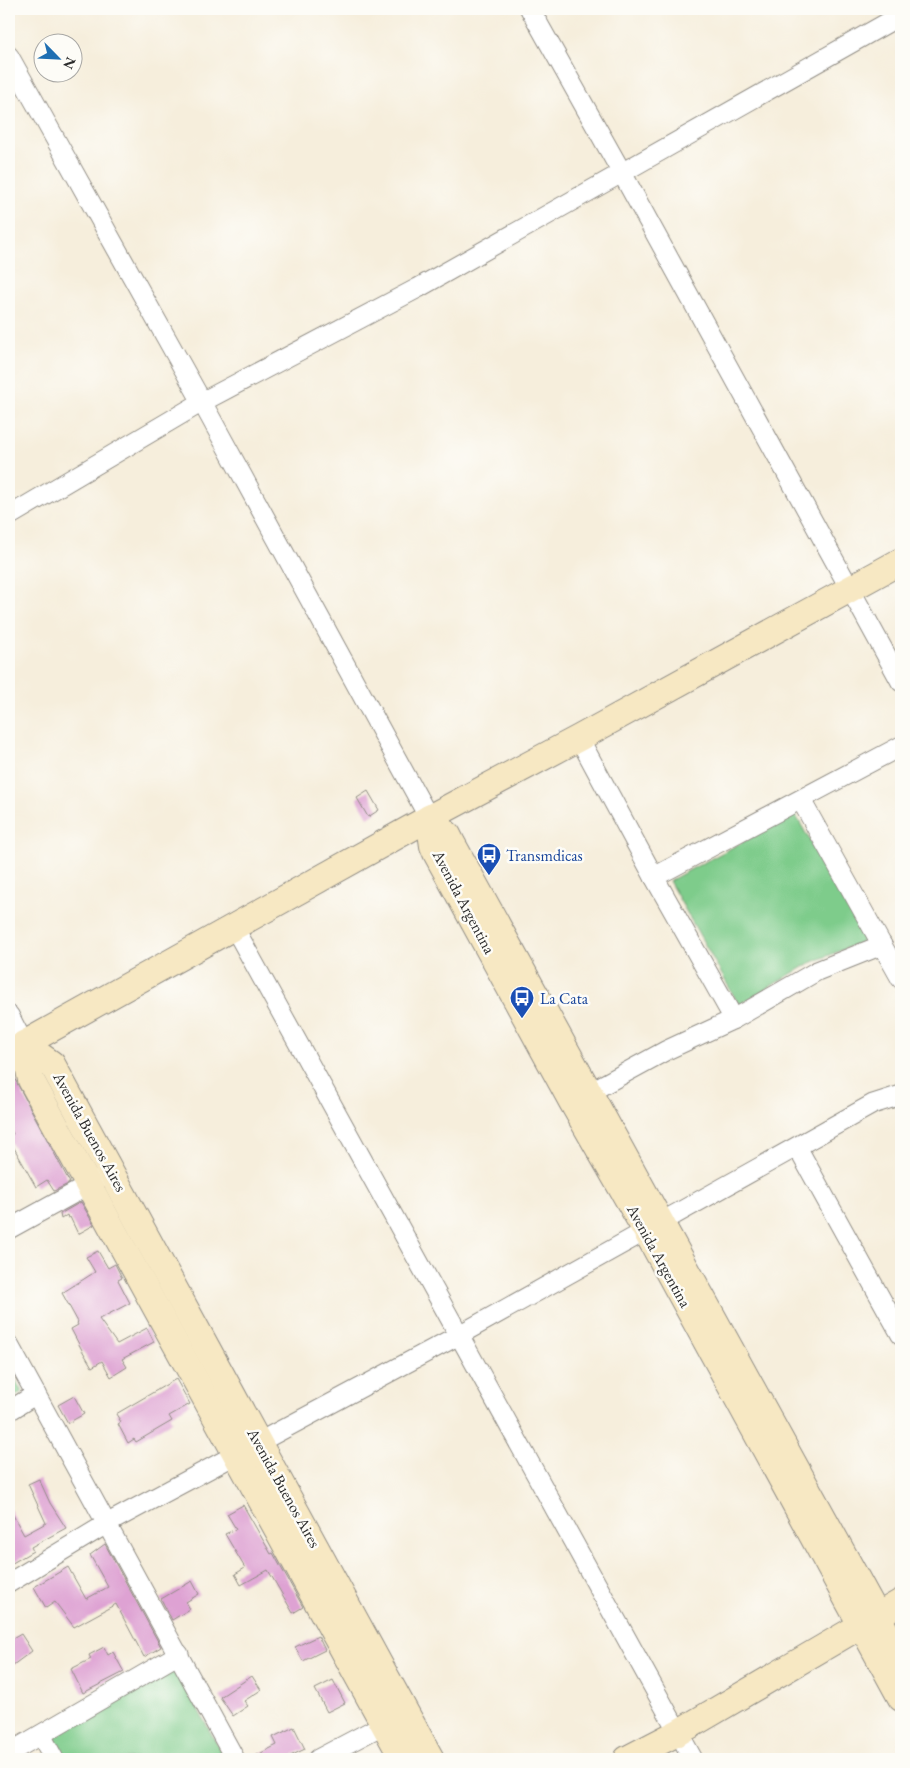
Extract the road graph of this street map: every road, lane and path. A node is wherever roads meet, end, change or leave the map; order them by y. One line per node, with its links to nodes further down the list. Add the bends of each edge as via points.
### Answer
1 (530, 9): 4 (street)
2 (901, 15): 4 (street)
3 (9, 56): 5 (street)
4 (622, 173): 5 (street, via 418,288); 8 (street)
5 (202, 402): 6 (street); 13 (street)
6 (9, 516)
7 (901, 561): 8 (street)
8 (850, 589): 9 (street); 10 (street)
9 (901, 682)
10 (579, 738): 13 (street); 14 (street)
11 (901, 746): 12 (street)
12 (801, 800): 14 (street); 16 (street)
13 (429, 818): 15 (street); 21 (street, Avenida Argentina, via 448,835); 26 (street, Avenida Argentina, via 436,852 572,1102)
14 (654, 877): 19 (street)
15 (234, 927): 20 (street); 29 (street)
16 (882, 945): 17 (street); 19 (street, via 817,971)
17 (901, 979)
18 (9, 1015): 20 (street)
19 (734, 1019): 21 (street, via 667,1050)
20 (17, 1048): 24 (street, Avenida Buenos Aires, via 52,1064); 25 (street, Avenida Buenos Aires)
21 (590, 1092): 26 (street, Avenida Argentina)
22 (901, 1095): 23 (street, via 873,1104)
23 (797, 1147): 26 (street); 28 (street)
24 (113, 1172): 25 (street); 33 (street, Avenida Buenos Aires)
25 (89, 1186): 27 (street); 34 (street, Avenida Buenos Aires)
26 (654, 1227): 29 (street); 38 (street, Avenida Argentina)
27 (9, 1229)
28 (901, 1335)
29 (458, 1336): 33 (street); 43 (street)
30 (9, 1345): 31 (street)
31 (36, 1394): 32 (street); 35 (street)
32 (9, 1410)
33 (259, 1443): 34 (street); 42 (street, Avenida Buenos Aires)
34 (236, 1455): 35 (street); 42 (street, Avenida Buenos Aires)
35 (108, 1523): 36 (street); 39 (street)
36 (9, 1583)
37 (901, 1602): 38 (street)
38 (869, 1621): 40 (street, Avenida Argentina); 41 (street, Avenida Argentina); 43 (street)
39 (179, 1654): 44 (street); 47 (street)
40 (901, 1659)
41 (901, 1698)
42 (395, 1718): 48 (street); 49 (street, Avenida Buenos Aires); 50 (street, Avenida Buenos Aires)
43 (679, 1732): 51 (street); 52 (street)
44 (40, 1735): 45 (street); 46 (street)
45 (9, 1753)
46 (54, 1759)
47 (236, 1759)
48 (318, 1759)
49 (403, 1759)
50 (431, 1759)
51 (627, 1759)
52 (693, 1759)

